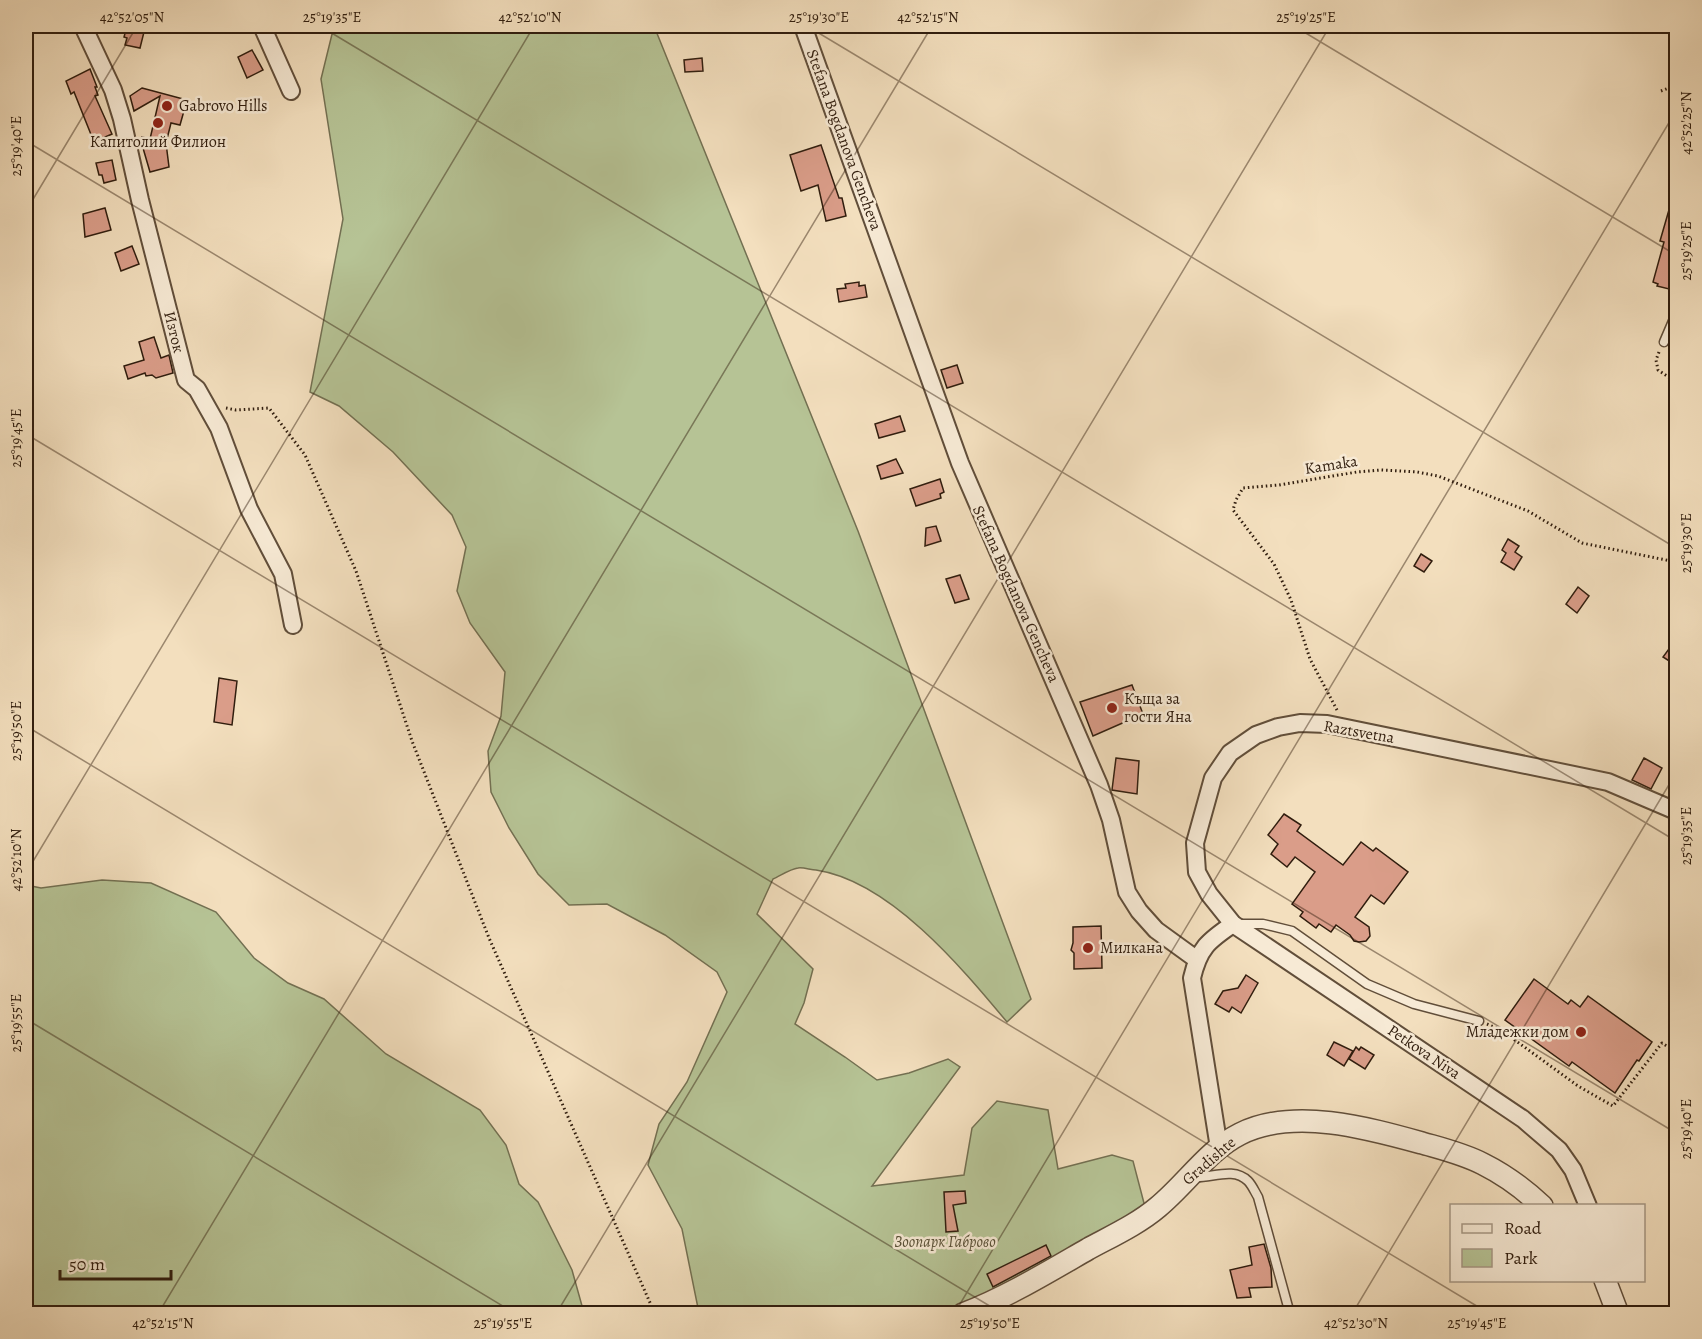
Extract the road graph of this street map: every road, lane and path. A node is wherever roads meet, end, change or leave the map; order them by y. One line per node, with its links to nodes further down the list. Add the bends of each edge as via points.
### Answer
1 (83, 26): 10 (street, Изток, via 122,119 186,380 197,389)
2 (262, 26): 5 (street)
3 (803, 26): 16 (street, Stefana Bogdanova Gencheva, via 960,463 1099,785 1127,892 1156,930)
4 (1677, 85): 6 (path)
5 (291, 91)
6 (1661, 91)
7 (1677, 314): 8 (lane)
8 (1664, 342): 9 (path, via 1656,360 1658,370)
9 (1677, 382)
10 (209, 411): 12 (street, Изток, via 249,509 283,574); 24 (path, via 206,404 236,410 269,408 305,455 356,571 412,741 489,938)
11 (1677, 562): 13 (path, Kamaka, via 1582,543 1528,511 1438,476 1417,472 1365,471 1243,488 1233,510 1274,564 1291,600 1310,659)
12 (293, 625)
13 (1346, 728): 14 (street, Raztsvetna, via 1608,782); 15 (street, Raztsvetna, via 1300,723 1256,735 1230,753 1213,778 1195,843 1197,873)
14 (1677, 811)
15 (1233, 924): 16 (street, via 1207,944); 17 (lane, via 1263,924 1292,931 1368,984 1414,1004); 22 (street, Petkova Niva, via 1522,1119 1560,1150)
16 (1197, 959): 19 (street, via 1192,978)
17 (1479, 1021): 18 (path, via 1501,1030 1578,1086 1613,1106 1662,1042)
18 (1677, 1052)
19 (1219, 1148): 20 (street, Gradishte); 21 (street, Gradishte, via 1260,1126 1330,1122 1459,1154 1505,1176)
20 (1190, 1177): 25 (street, Gradishte, via 1158,1207 1123,1229 1030,1282); 26 (lane, via 1224,1173 1248,1181 1258,1197)
21 (1540, 1204)
22 (1587, 1204)
23 (1605, 1282): 27 (street)
24 (655, 1314)
25 (963, 1314)
26 (1290, 1314)
27 (1618, 1314)

